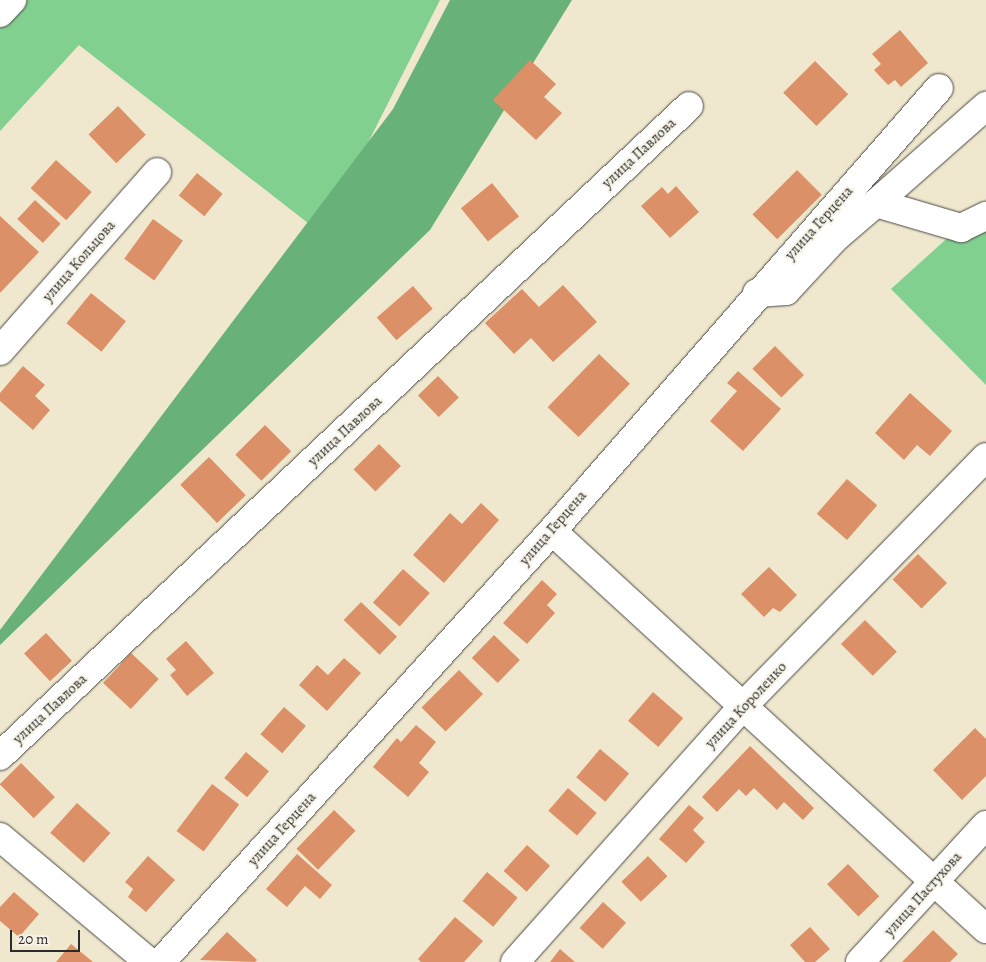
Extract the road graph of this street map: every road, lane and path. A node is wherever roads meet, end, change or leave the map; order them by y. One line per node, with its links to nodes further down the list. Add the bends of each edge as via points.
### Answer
1 (12, 0): 2 (street)
2 (0, 13)
3 (939, 88): 9 (street, улица Герцена)
4 (689, 106): 14 (street, улица Павлова)
5 (986, 106): 7 (street)
6 (157, 172): 10 (street, улица Кольцова)
7 (876, 203): 8 (street, via 960,228); 9 (street, via 835,238 786,291)
8 (986, 216)
9 (757, 293): 12 (street, улица Герцена)
10 (0, 351)
11 (986, 457): 13 (street, улица Короленко)
12 (552, 531): 13 (street); 20 (street, улица Герцена)
13 (742, 707): 17 (street); 21 (street, улица Короленко)
14 (0, 756)
15 (986, 825): 17 (street, улица Пастухова)
16 (0, 837): 19 (street)
17 (936, 880): 18 (street); 22 (street, улица Пастухова)
18 (986, 929)
19 (149, 962)
20 (161, 962)
21 (515, 962)
22 (860, 962)

